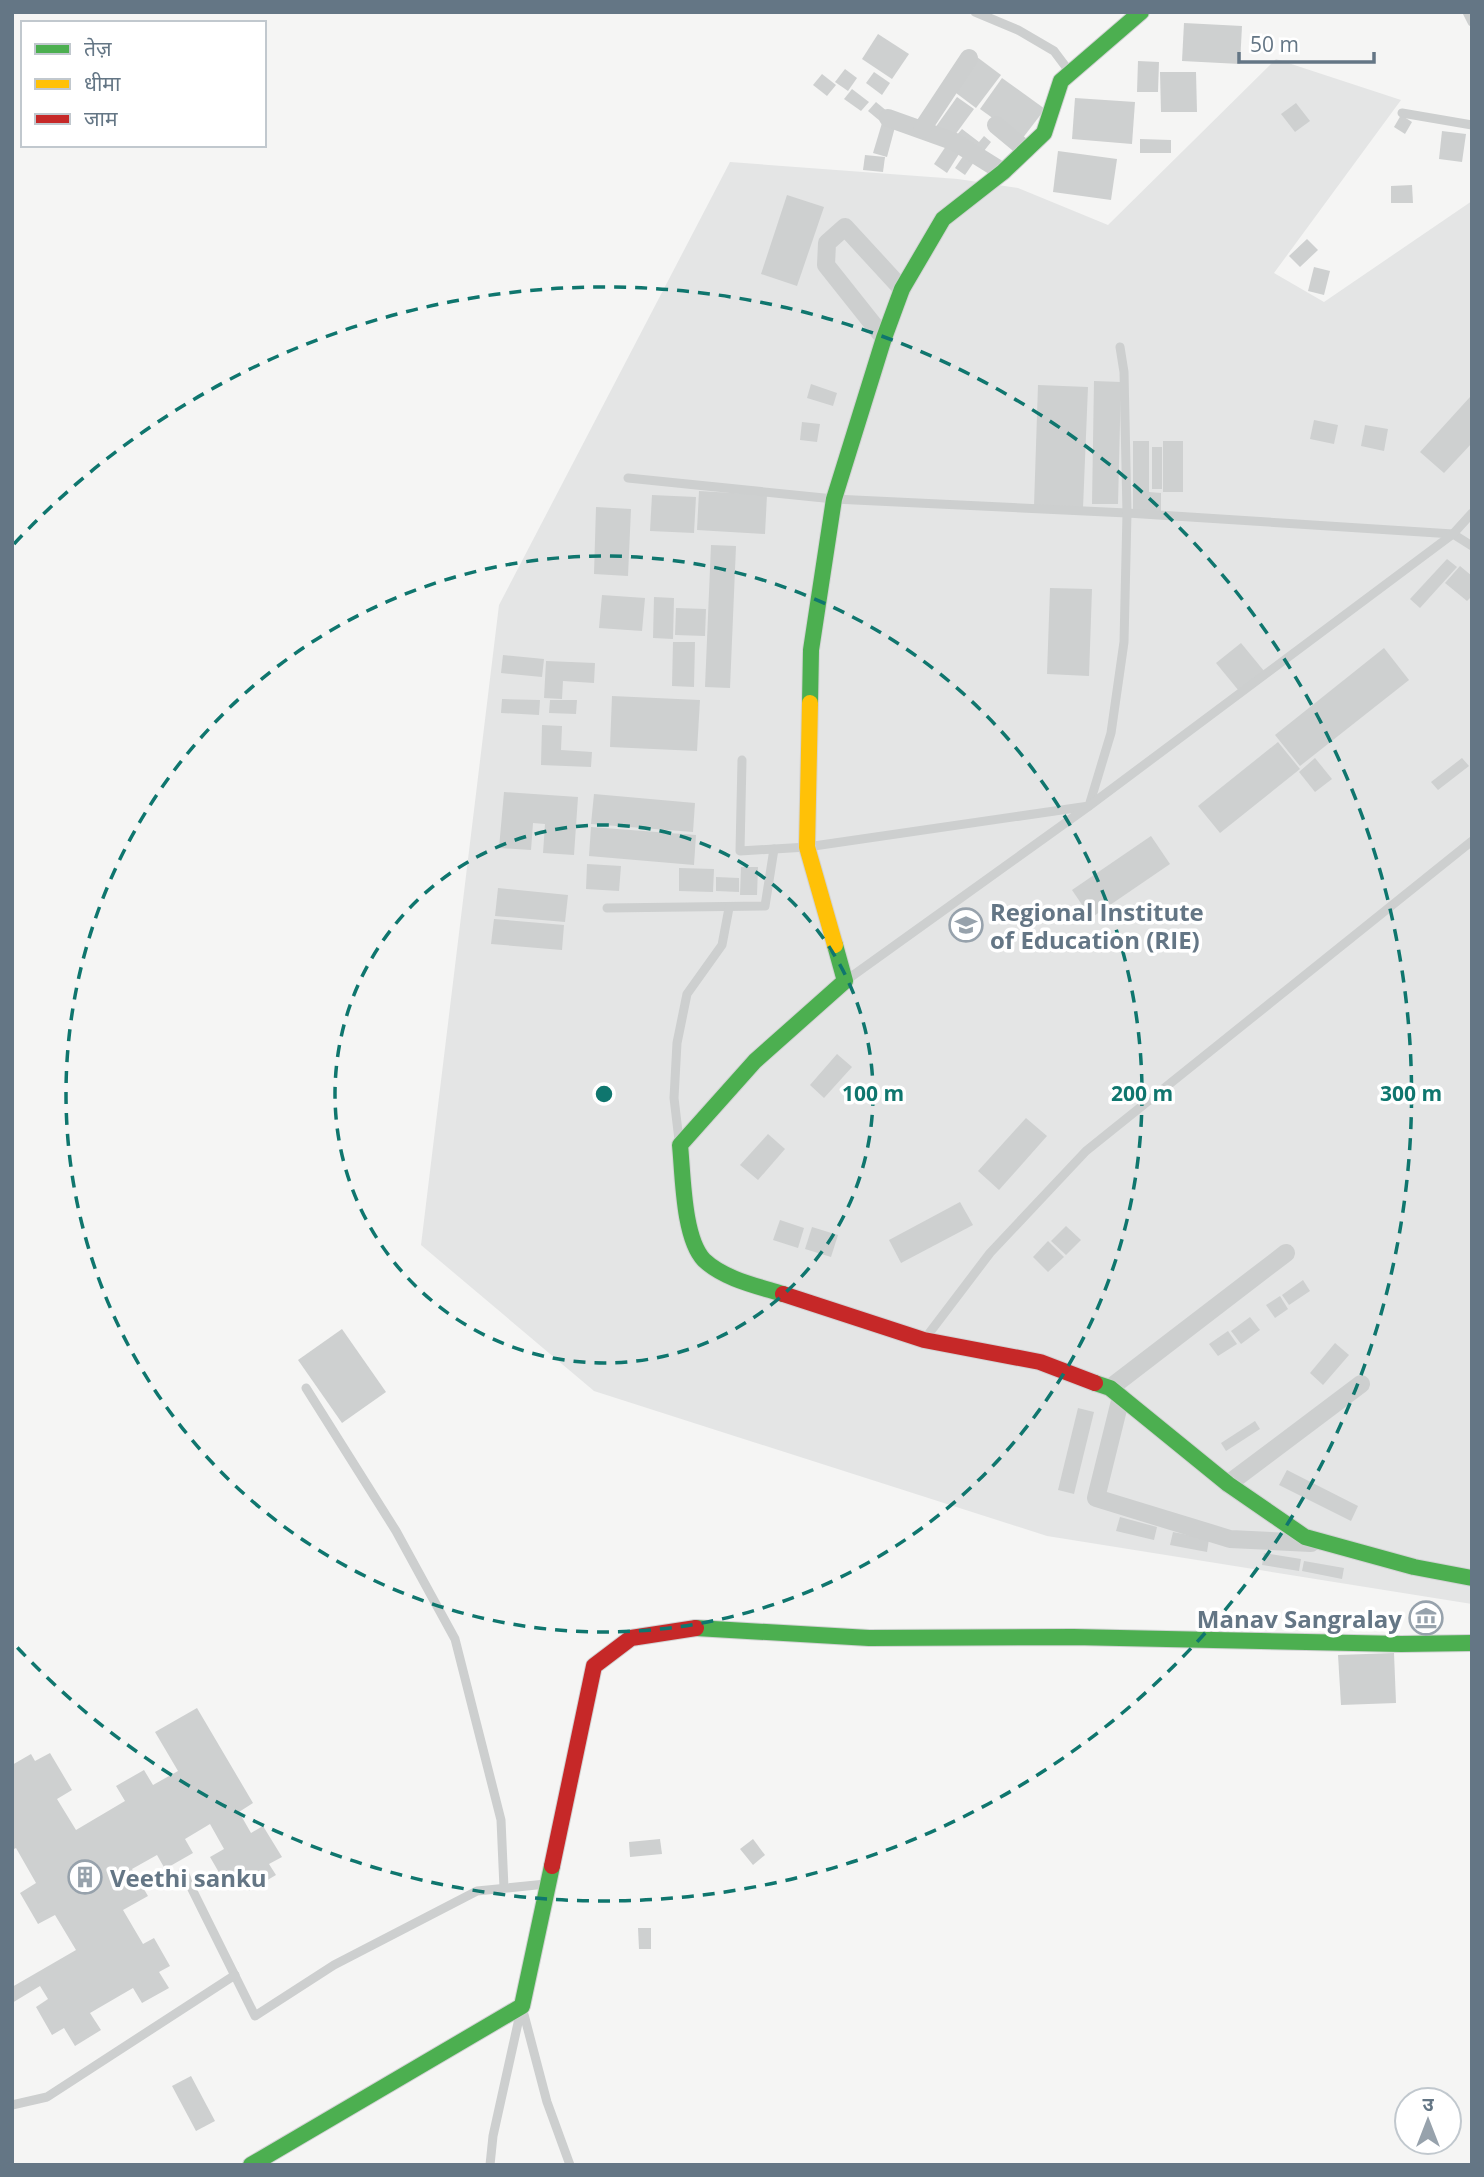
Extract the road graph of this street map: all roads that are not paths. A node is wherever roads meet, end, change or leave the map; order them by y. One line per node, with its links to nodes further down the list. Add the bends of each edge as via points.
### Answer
1 (975, 12): 6 (lane, via 1054,51)
2 (1141, 12): 6 (street)
3 (1467, 12): 4 (lane)
4 (1472, 22)
5 (969, 58): 11 (street)
6 (1070, 73): 12 (street, via 1061,81 1044,133)
7 (1402, 113): 10 (lane)
8 (888, 118): 11 (street)
9 (996, 125): 12 (street)
10 (1472, 125)
11 (922, 129): 13 (street, via 955,142)
12 (1026, 150): 13 (street)
13 (1003, 172): 14 (street, via 943,219)
14 (902, 289): 15 (street); 15 (street, via 845,227 827,243 826,265)
15 (884, 338): 18 (street)
16 (1120, 347): 19 (lane)
17 (628, 478): 18 (lane)
18 (834, 499): 19 (lane); 26 (street, via 811,650)
19 (1127, 513): 21 (lane); 24 (lane, via 1124,642 1111,733)
20 (1472, 513): 21 (lane)
21 (1454, 534): 22 (lane); 24 (lane)
22 (1472, 546)
23 (742, 760): 27 (lane, via 740,851)
24 (1089, 806): 26 (lane); 30 (lane)
25 (1472, 841): 33 (lane, via 1086,1151 990,1253)
26 (807, 847): 27 (lane); 30 (street)
27 (774, 849): 29 (lane, via 765,906)
28 (607, 908): 29 (lane)
29 (729, 908): 31 (lane, via 722,946 687,994 684,1006 674,1098)
30 (845, 981): 31 (street, via 755,1061)
31 (680, 1145): 33 (street, via 688,1227 704,1259 731,1278)
32 (1286, 1253): 36 (street)
33 (923, 1340): 36 (street, via 1040,1362)
34 (1361, 1384): 37 (street)
35 (306, 1388): 43 (lane, via 396,1531 455,1639 501,1820)
36 (1115, 1393): 37 (street); 38 (street, via 1096,1498 1230,1539)
37 (1228, 1484): 38 (street, via 1305,1537)
38 (1325, 1544): 39 (street)
39 (1472, 1578)
40 (1472, 1643): 42 (street, via 869,1638 704,1627 631,1638 594,1666)
41 (183, 1871): 44 (lane)
42 (547, 1884): 43 (lane); 45 (street)
43 (504, 1888): 44 (lane, via 477,1891 334,1965 255,2015)
44 (235, 1975): 46 (lane, via 47,2097)
45 (522, 2006): 47 (street); 48 (lane); 49 (lane, via 547,2102)
46 (12, 2105)
47 (251, 2165)
48 (490, 2165)
49 (570, 2165)

